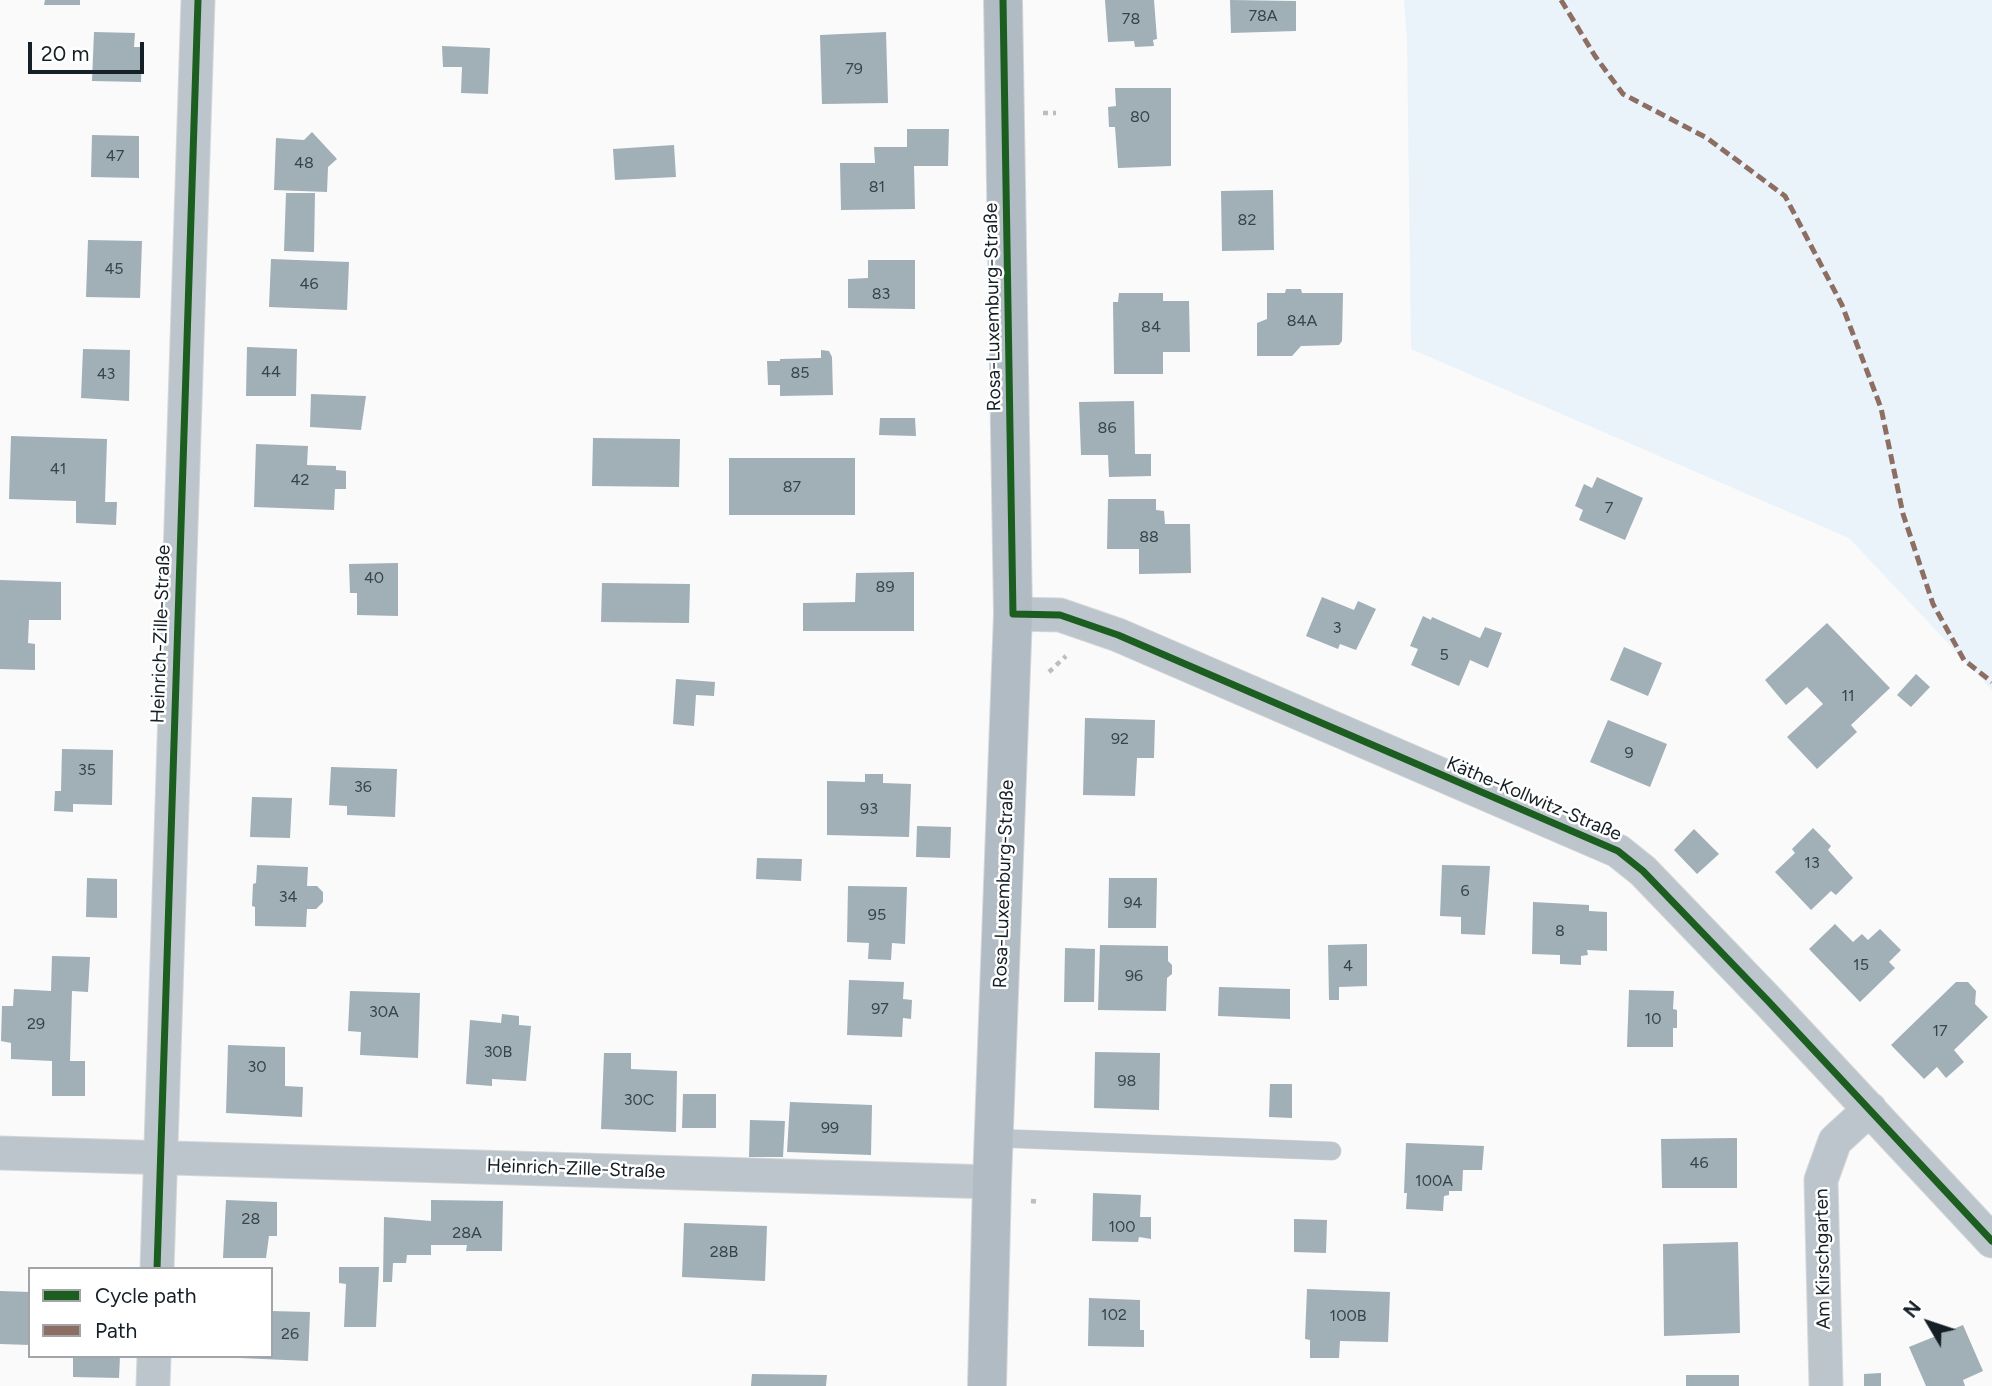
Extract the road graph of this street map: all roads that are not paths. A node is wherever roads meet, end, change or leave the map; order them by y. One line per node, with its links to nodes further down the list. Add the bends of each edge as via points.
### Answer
1 (198, 0): 8 (street, Heinrich-Zille-Straße)
2 (1003, 0): 3 (street, Rosa-Luxemburg-Straße)
3 (1013, 614): 4 (street, Käthe-Kollwitz-Straße, via 1060,615 1118,635 1618,851 1643,871); 5 (street, Rosa-Luxemburg-Straße)
4 (1870, 1109): 10 (street, Käthe-Kollwitz-Straße); 15 (street, Am Kirschgarten, via 1835,1141 1821,1180)
5 (994, 1138): 6 (lane); 9 (street, Rosa-Luxemburg-Straße)
6 (1332, 1151)
7 (0, 1153): 8 (street, Heinrich-Zille-Straße)
8 (160, 1157): 9 (street, Heinrich-Zille-Straße); 11 (street, Heinrich-Zille-Straße)
9 (992, 1182): 14 (street, Rosa-Luxemburg-Straße)
10 (1992, 1241)
11 (157, 1267)
12 (154, 1358): 13 (street)
13 (153, 1386)
14 (987, 1386)
15 (1826, 1386)

